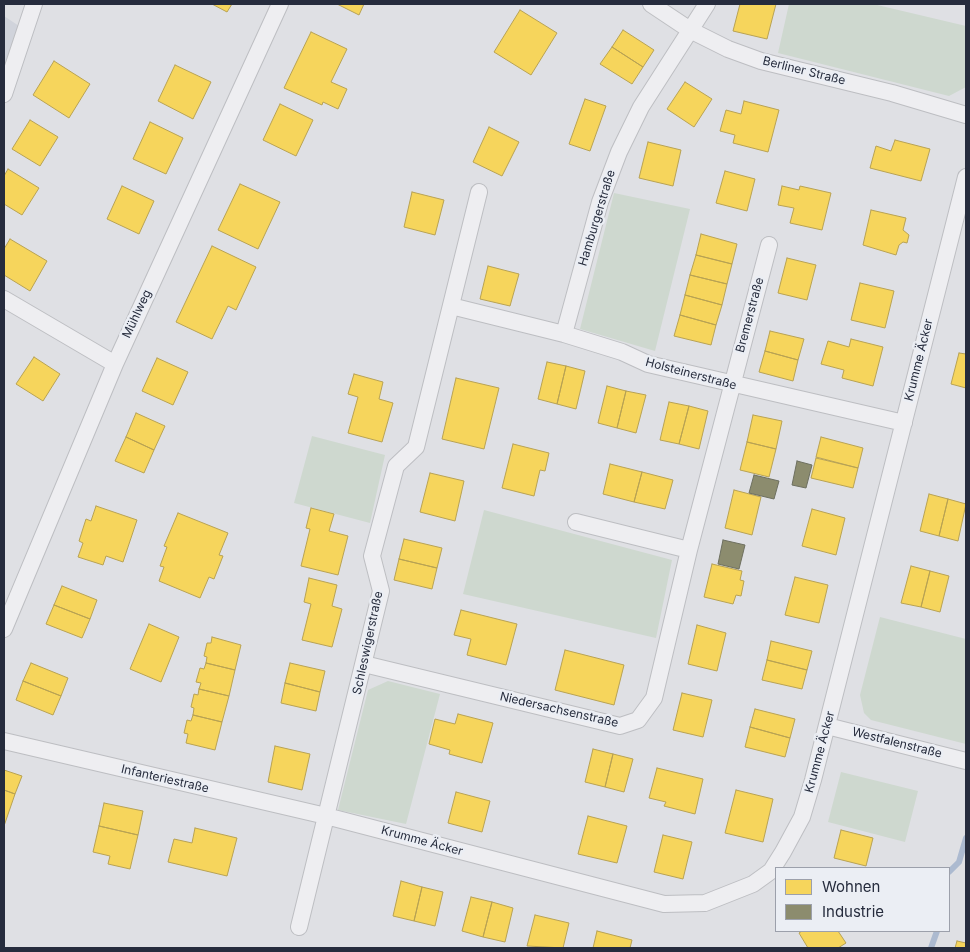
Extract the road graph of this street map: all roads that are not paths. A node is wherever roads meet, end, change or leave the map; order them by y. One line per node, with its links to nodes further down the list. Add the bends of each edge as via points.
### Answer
1 (34, 4): 6 (street)
2 (280, 4): 14 (street, Mühlweg)
3 (651, 4): 5 (street, Berliner Straße)
4 (707, 4): 5 (street, Hamburgerstraße)
5 (690, 30): 7 (street, Berliner Straße, via 761,61); 13 (street, Hamburgerstraße, via 641,107 618,152 600,202)
6 (4, 94)
7 (966, 115)
8 (966, 177): 16 (street, Krumme Äcker)
9 (480, 192): 12 (street, Schleswigerstraße)
10 (769, 244): 15 (street, Bremerstraße)
11 (4, 299): 14 (street)
12 (451, 306): 13 (street, Holsteinerstraße); 20 (street, Schleswigerstraße, via 416,447 396,466 372,556 381,591)
13 (564, 334): 15 (street, Holsteinerstraße, via 622,352 648,364)
14 (115, 364): 19 (street, Mühlweg)
15 (731, 385): 16 (street, Holsteinerstraße); 18 (street, Niedersachsenstraße)
16 (904, 423): 21 (street, Krumme Äcker)
17 (576, 522): 18 (street)
18 (688, 550): 20 (street, Niedersachsenstraße, via 654,698 638,720 620,726)
19 (4, 629)
20 (364, 664): 24 (street, Schleswigerstraße)
21 (827, 726): 23 (street, Westfalenstraße); 24 (street, Krumme Äcker, via 802,817 772,871 753,884 705,903 664,904)
22 (4, 741): 24 (street, Infanteriestraße)
23 (966, 761)
24 (326, 816): 25 (street, Schleswigerstraße)
25 (299, 927)

